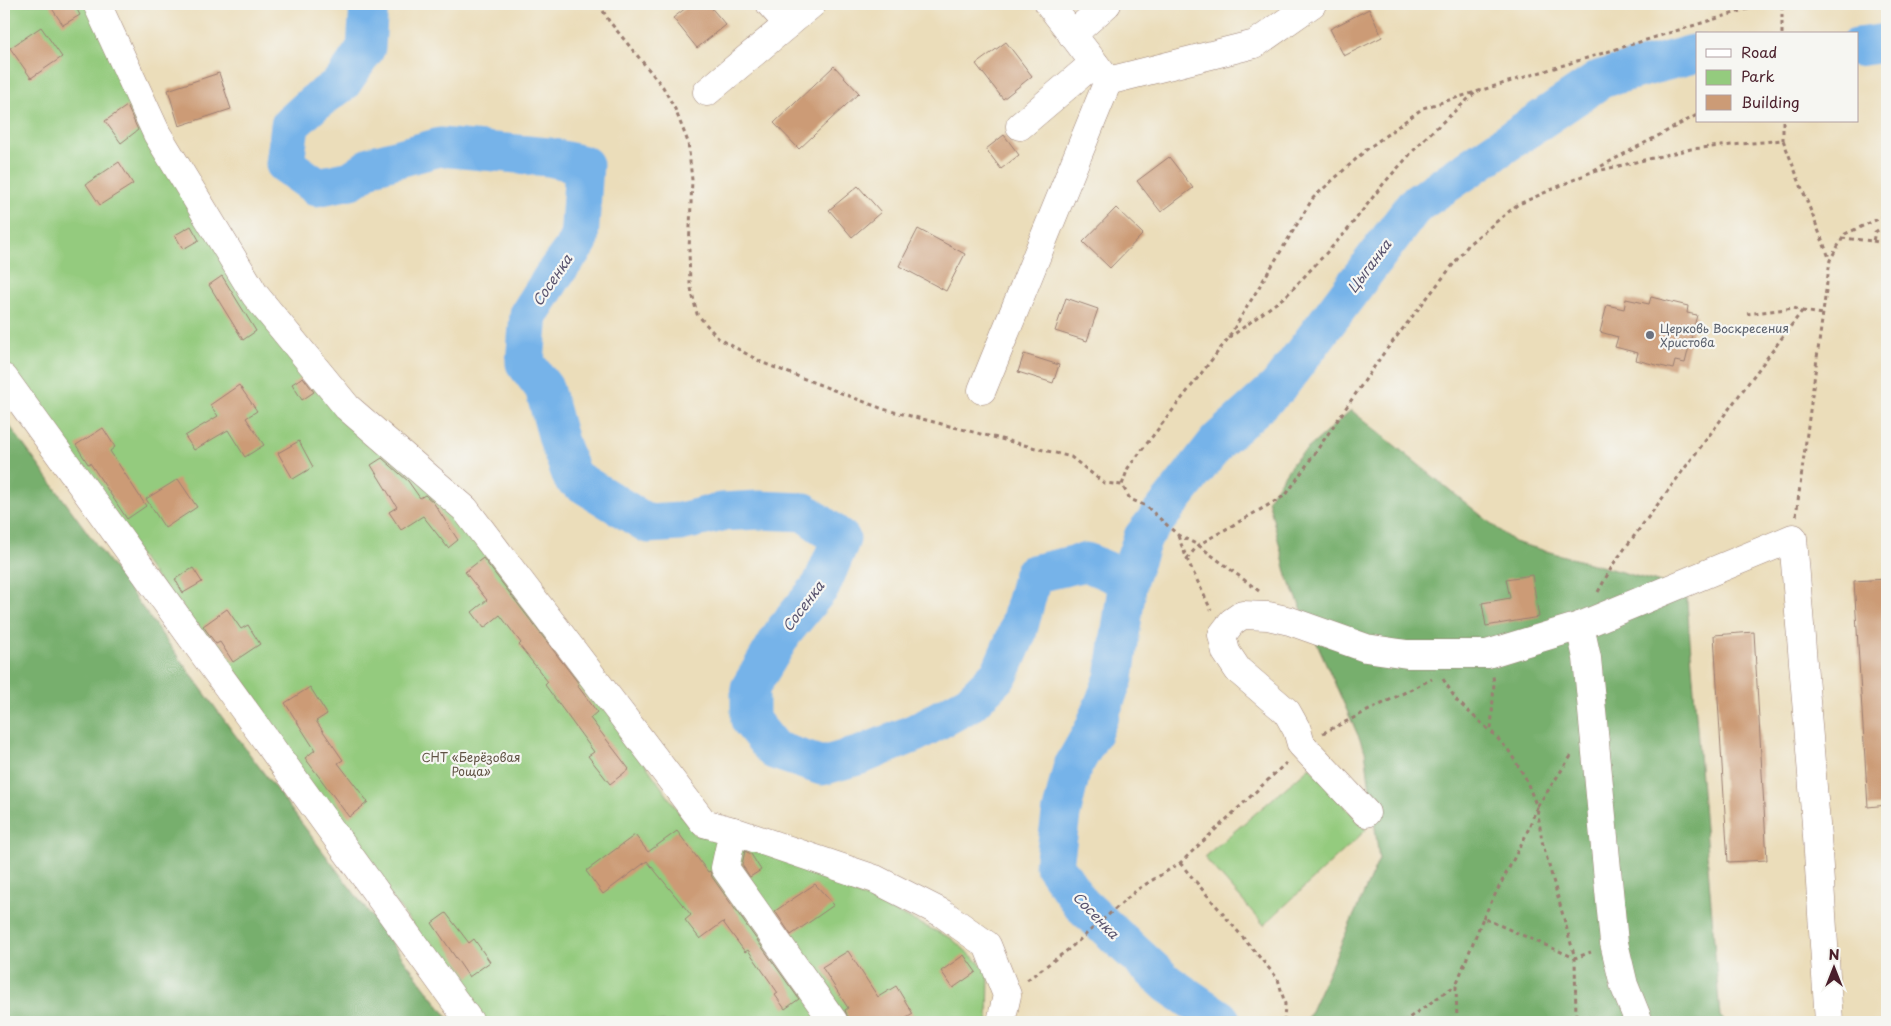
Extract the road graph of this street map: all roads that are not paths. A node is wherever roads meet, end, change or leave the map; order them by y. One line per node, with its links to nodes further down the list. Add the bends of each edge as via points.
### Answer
1 (96, 4): 16 (street, via 157,134 255,294 347,407 465,509 704,823)
2 (770, 4): 7 (street)
3 (812, 4): 7 (street)
4 (1048, 4): 8 (street)
5 (1107, 4): 8 (street)
6 (1312, 4): 9 (street, via 1255,44)
7 (788, 24): 10 (street)
8 (1072, 35): 9 (street)
9 (1101, 72): 11 (street); 13 (street)
10 (707, 92)
11 (1020, 126)
12 (4, 378): 17 (street)
13 (982, 390)
14 (1580, 626): 15 (street, via 1487,654 1407,654 1366,648 1268,616 1242,615 1232,622 1222,635 1226,652 1238,670 1287,712 1301,744); 20 (street, via 1587,658 1614,943 1624,985); 21 (street, via 1793,538)
15 (1366, 813)
16 (733, 831): 18 (street, via 725,868); 19 (street, via 875,879 942,913 987,945 1007,995)
17 (470, 1022)
18 (834, 1022)
19 (1001, 1022)
20 (1639, 1022)
21 (1829, 1022)

